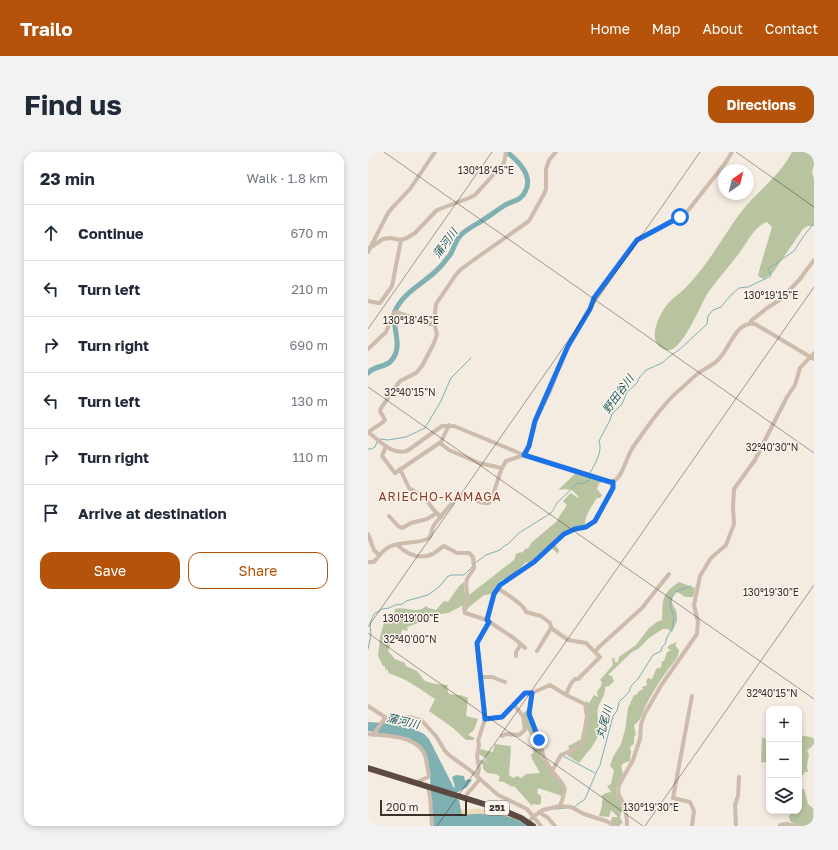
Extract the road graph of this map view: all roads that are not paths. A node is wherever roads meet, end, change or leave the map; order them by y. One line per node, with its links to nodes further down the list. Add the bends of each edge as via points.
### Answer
1 (436, 152): 6 (street, via 410,189 392,207)
2 (505, 152): 5 (street, via 504,163 475,195 437,210 415,233)
3 (555, 152): 9 (street, via 546,169 546,189 530,221 460,270 436,304)
4 (732, 152): 18 (street, via 687,212 637,240 594,298 568,346 535,421)
5 (401, 240): 6 (street, via 383,239); 8 (street, via 392,286 380,303)
6 (369, 249)
7 (814, 260): 10 (street, via 781,299 766,308)
8 (368, 301)
9 (434, 323): 11 (street, via 394,313 386,332); 15 (street, via 437,334 422,366 416,373 400,381 381,408 380,412 385,420)
10 (750, 324): 13 (street, via 759,326); 21 (street, via 741,327 716,363 699,373 673,396 633,447 620,477)
11 (368, 349)
12 (814, 353): 13 (street)
13 (812, 358): 65 (street, via 800,368 795,385 755,460 734,489 734,529 726,545 711,558 700,576 694,605 698,622 697,634 644,715 633,760 618,790)
14 (449, 425): 16 (street); 17 (street, via 442,426 407,451 398,452); 18 (street, via 460,427)
15 (368, 432): 17 (street)
16 (440, 443): 19 (street, via 449,450 479,463); 20 (street)
17 (386, 446): 20 (street, via 382,454 384,458 395,473)
18 (524, 455): 19 (street, via 509,460); 21 (street)
19 (502, 468): 24 (street, via 489,503 459,496)
20 (400, 469): 22 (street, via 409,488 425,498)
21 (613, 482): 30 (street, via 613,488 595,521 586,527 564,534 534,562 502,582)
22 (437, 512): 23 (street, via 402,528); 24 (street)
23 (389, 516)
24 (441, 517): 26 (street, via 434,525 429,538)
25 (368, 534): 27 (street, via 374,550)
26 (397, 545): 27 (street, via 390,546); 31 (street, via 408,554 417,556 432,553 442,546 457,553 469,553 474,564 473,572 466,582 468,601 464,612)
27 (379, 555): 28 (street, via 374,562)
28 (368, 562)
29 (669, 574): 36 (street, via 642,608)
30 (497, 588): 31 (street); 32 (street, via 526,612 547,619)
31 (488, 621): 33 (street); 38 (street, via 477,643)
32 (551, 628): 35 (street); 36 (street, via 568,640 586,643)
33 (521, 644): 34 (street); 37 (street)
34 (525, 648)
35 (537, 651)
36 (595, 652): 41 (street, via 600,657 578,679 572,681)
37 (516, 656)
38 (480, 677): 39 (street, via 492,677); 46 (street)
39 (505, 682)
40 (532, 693): 41 (street, via 550,685); 43 (street, via 525,693); 51 (street, via 529,714 544,758)
41 (566, 695): 51 (street, via 586,706 583,741 579,747 561,755)
42 (692, 696): 66 (street, via 673,798 690,802 694,811)
43 (514, 705): 46 (street, via 502,717); 49 (street, via 523,716 526,730 519,736)
44 (368, 706): 45 (street)
45 (386, 718): 47 (street); 53 (street, via 390,720 410,717 422,721 445,751)
46 (485, 719): 53 (street, via 478,741)
47 (374, 733): 48 (street); 54 (street, via 409,740 422,749 429,775)
48 (368, 734)
49 (502, 736)
50 (368, 768): 54 (highway, 251)
51 (552, 771): 57 (street, via 566,789)
52 (740, 777): 67 (street, via 735,805)
53 (479, 778): 56 (street); 59 (street, via 498,795 527,809)
54 (415, 783): 55 (highway, 251)
55 (429, 787): 56 (highway, 251); 61 (street)
56 (465, 795): 60 (highway, 251)
57 (560, 806): 58 (street); 64 (street, via 574,807 584,814)
58 (540, 813): 59 (street); 63 (street)
59 (535, 818): 60 (street); 62 (street)
60 (530, 824)
61 (432, 826)
62 (541, 826)
63 (555, 826)
64 (615, 826)
65 (627, 826)
66 (692, 826)
67 (736, 826)
68 (780, 826): 69 (street)
69 (794, 826)

